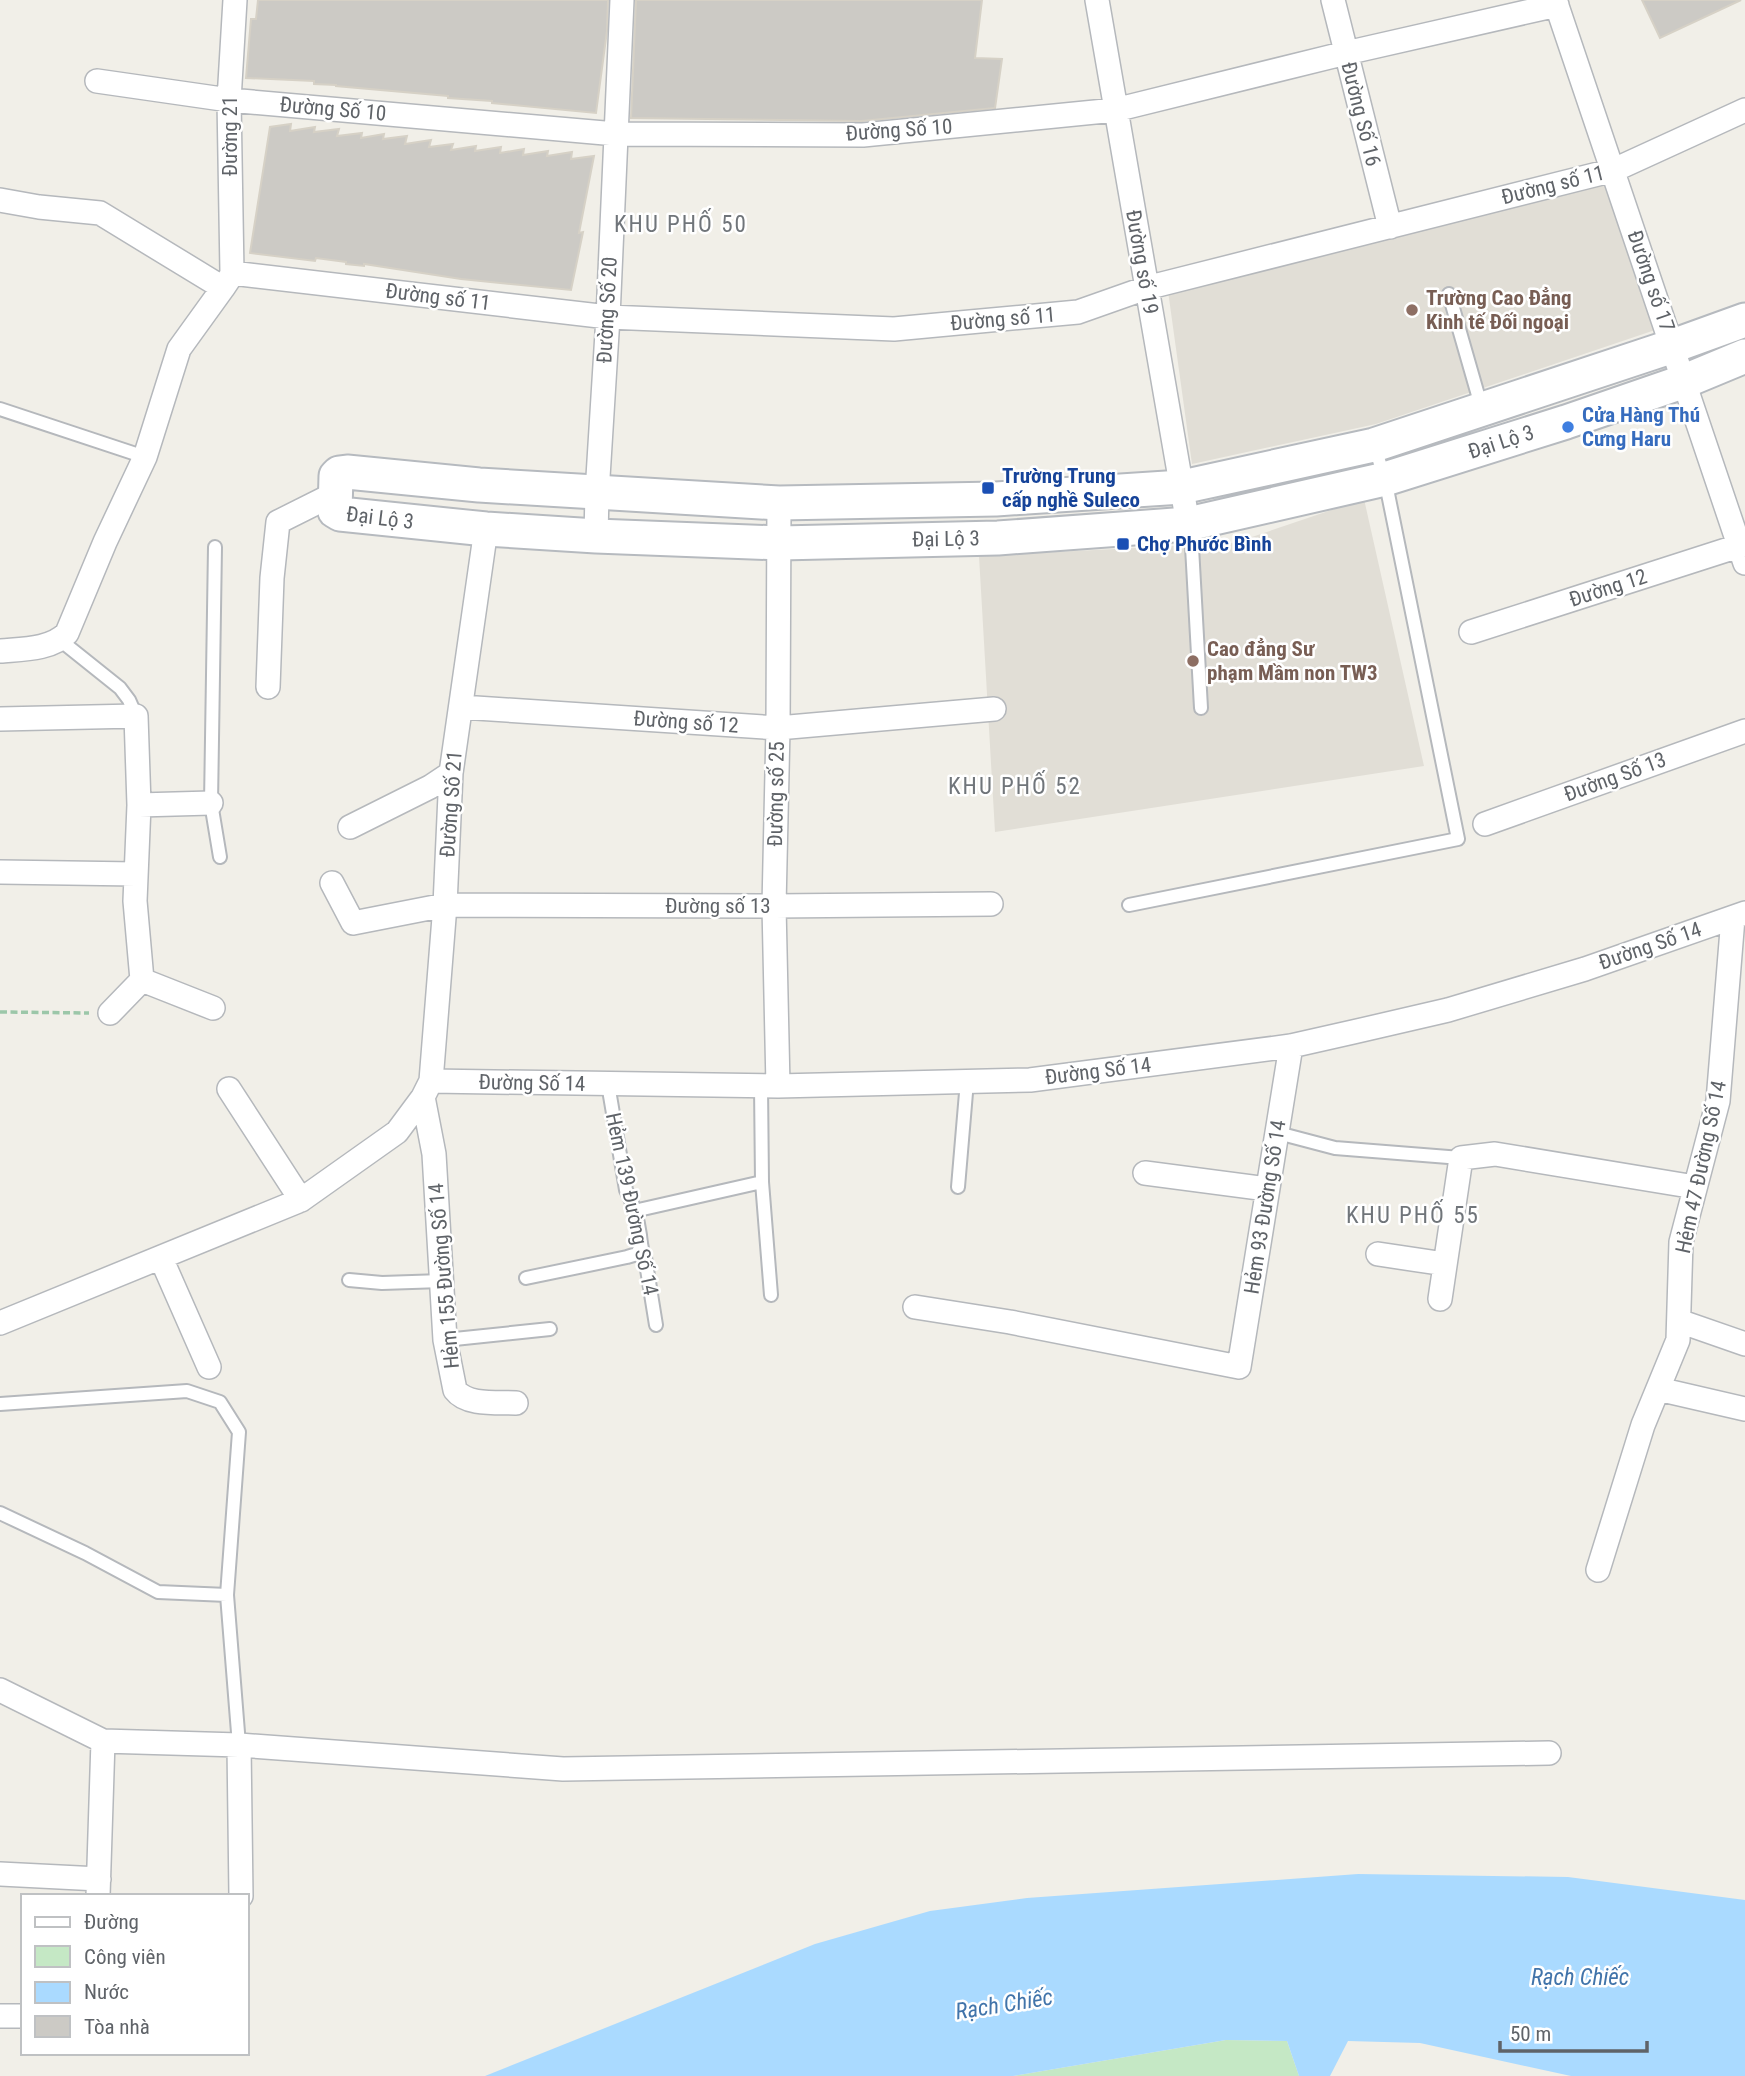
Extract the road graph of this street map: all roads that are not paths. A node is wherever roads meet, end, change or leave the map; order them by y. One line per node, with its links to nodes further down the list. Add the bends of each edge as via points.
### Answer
1 (235, 0): 8 (street, Đường 21)
2 (622, 0): 11 (street, Đường Số 20)
3 (1097, 0): 9 (street, Đường số 19)
4 (1333, 0): 6 (street, Đường Số 16)
5 (1556, 2): 6 (street, Đường Số 10); 12 (street, Đường số 17)
6 (1346, 53): 9 (street, Đường Số 10); 14 (street, Đường Số 16)
7 (97, 81): 8 (street, Đường Số 10)
8 (229, 100): 11 (street, Đường Số 10); 15 (street, Đường 21)
9 (1115, 110): 11 (street, Đường Số 10, via 863,135); 16 (street, Đường số 19)
10 (1745, 110): 12 (street, Đường số 11)
11 (615, 134): 18 (street, Đường Số 20)
12 (1614, 170): 14 (street, Đường số 11); 20 (street, Đường số 17)
13 (0, 200): 15 (street, via 100,213)
14 (1390, 227): 16 (street, Đường số 11)
15 (228, 280): 18 (street, Đường số 11); 26 (street, via 180,349)
16 (1146, 288): 18 (street, Đường số 11, via 1078,312 894,329); 28 (street, Đường số 19)
17 (1449, 294): 23 (lane)
18 (608, 317): 30 (street, Đường Số 20)
19 (1745, 320): 20 (street, Đại Lộ 3)
20 (1673, 346): 22 (street, Đường số 17); 23 (street, Đại Lộ 3)
21 (1745, 356): 22 (street, Đại Lộ 3)
22 (1685, 381): 27 (street, Đại Lộ 3); 37 (street, Đường số 17)
23 (1482, 409): 25 (street, Đại Lộ 3)
24 (2, 415): 26 (lane)
25 (1374, 445): 27 (lane); 28 (street, Đại Lộ 3)
26 (145, 457): 39 (street)
27 (1385, 479): 32 (street, Đại Lộ 3); 60 (lane, via 1458,839)
28 (1182, 487): 31 (street, Đại Lộ 3, via 996,499); 32 (street, Đường số 19)
29 (335, 493): 30 (street, Đại Lộ 3, via 335,476 347,472); 33 (street, Đại Lộ 3, via 338,514); 41 (street, via 278,522)
30 (597, 494): 31 (street, Đại Lộ 3); 34 (street, Đường Số 20)
31 (779, 503): 35 (street, Đường số 25)
32 (1188, 524): 35 (street, Đại Lộ 3, via 998,538); 43 (lane)
33 (486, 529): 34 (street, Đại Lộ 3); 42 (street, Đường Số 21)
34 (596, 536): 35 (street, Đại Lộ 3)
35 (780, 543): 47 (street, Đường số 25)
36 (215, 547): 50 (lane)
37 (1743, 551): 38 (street, Đường 12)
38 (1471, 632)
39 (61, 640): 40 (street); 45 (lane, via 120,688)
40 (0, 651)
41 (268, 687)
42 (461, 707): 47 (street, Đường số 12); 49 (street, Đường Số 21)
43 (1201, 708)
44 (993, 709): 47 (street, Đường số 12)
45 (136, 716): 46 (street); 51 (street)
46 (0, 719)
47 (778, 728): 61 (street, Đường số 25)
48 (1745, 731): 52 (street, Đường Số 13)
49 (451, 773): 53 (street); 59 (street, Đường Số 21)
50 (211, 803): 51 (street); 54 (lane)
51 (139, 805): 56 (street)
52 (1485, 824)
53 (350, 827)
54 (220, 857)
55 (0, 872): 56 (street)
56 (136, 874): 63 (street)
57 (332, 883): 59 (street, Đường số 13, via 353,923)
58 (991, 904): 61 (street, Đường số 13)
59 (444, 905): 61 (street, Đường số 13); 71 (street, Đường Số 21)
60 (1129, 905)
61 (774, 906): 69 (street, Đường số 25)
62 (1739, 915): 66 (street, Đường Số 14, via 1585,969 1448,1010); 77 (street, Hẻm 47 Đường Số 14, via 1718,1101)
63 (142, 980): 64 (street); 65 (street)
64 (213, 1009)
65 (110, 1013)
66 (1291, 1046): 67 (street, Đường Số 14, via 1030,1080); 72 (street, Hẻm 93 Đường Số 14)
67 (967, 1081): 69 (street, Đường Số 14); 76 (lane)
68 (608, 1084): 69 (street, Đường Số 14); 71 (street, Đường Số 14); 80 (lane, Hẻm 139 Đường Số 14, via 626,1190)
69 (770, 1086): 75 (lane)
70 (229, 1089): 79 (street)
71 (427, 1089): 79 (street, via 397,1132); 87 (street, Hẻm 155 Đường Số 14)
72 (1278, 1133): 73 (lane, via 1335,1148); 78 (street, Hẻm 93 Đường Số 14)
73 (1461, 1158): 77 (street, via 1494,1153); 84 (street)
74 (1145, 1173): 78 (street)
75 (762, 1182): 80 (lane); 88 (lane)
76 (958, 1187)
77 (1695, 1187): 91 (street, Hẻm 47 Đường Số 14, via 1681,1242)
78 (1267, 1189): 90 (street, Hẻm 93 Đường Số 14, via 1239,1367)
79 (301, 1200): 83 (street)
80 (634, 1210): 81 (lane, Hẻm 139 Đường Số 14)
81 (640, 1248): 85 (lane, via 627,1257); 93 (lane, Hẻm 139 Đường Số 14)
82 (1378, 1254): 84 (street)
83 (161, 1258): 92 (street); 97 (street)
84 (1445, 1264): 89 (street)
85 (526, 1278)
86 (349, 1280): 87 (lane)
87 (442, 1281): 95 (street, Hẻm 155 Đường Số 14)
88 (771, 1295)
89 (1440, 1299)
90 (915, 1307)
91 (1679, 1321): 96 (street); 98 (street, Hẻm 47 Đường Số 14, via 1678,1340)
92 (0, 1323)
93 (656, 1325)
94 (550, 1329): 95 (lane)
95 (445, 1340): 99 (street, Hẻm 155 Đường Số 14, via 455,1391 460,1396)
96 (1745, 1344)
97 (209, 1367)
98 (1658, 1389): 101 (street); 103 (street, Hẻm 47 Đường Số 14)
99 (516, 1403)
100 (0, 1404): 104 (lane, via 187,1391 220,1402 239,1432)
101 (1745, 1409)
102 (0, 1513): 104 (lane, via 159,1592)
103 (1598, 1570)
104 (227, 1595): 107 (lane)
105 (0, 1690): 106 (street)
106 (103, 1741): 107 (street); 110 (street)
107 (239, 1745): 108 (street, via 563,1769); 111 (street)
108 (1549, 1753)
109 (0, 1874): 110 (street)
110 (99, 1887)
111 (242, 1894)
112 (0, 2016): 113 (street)
113 (21, 2016)

